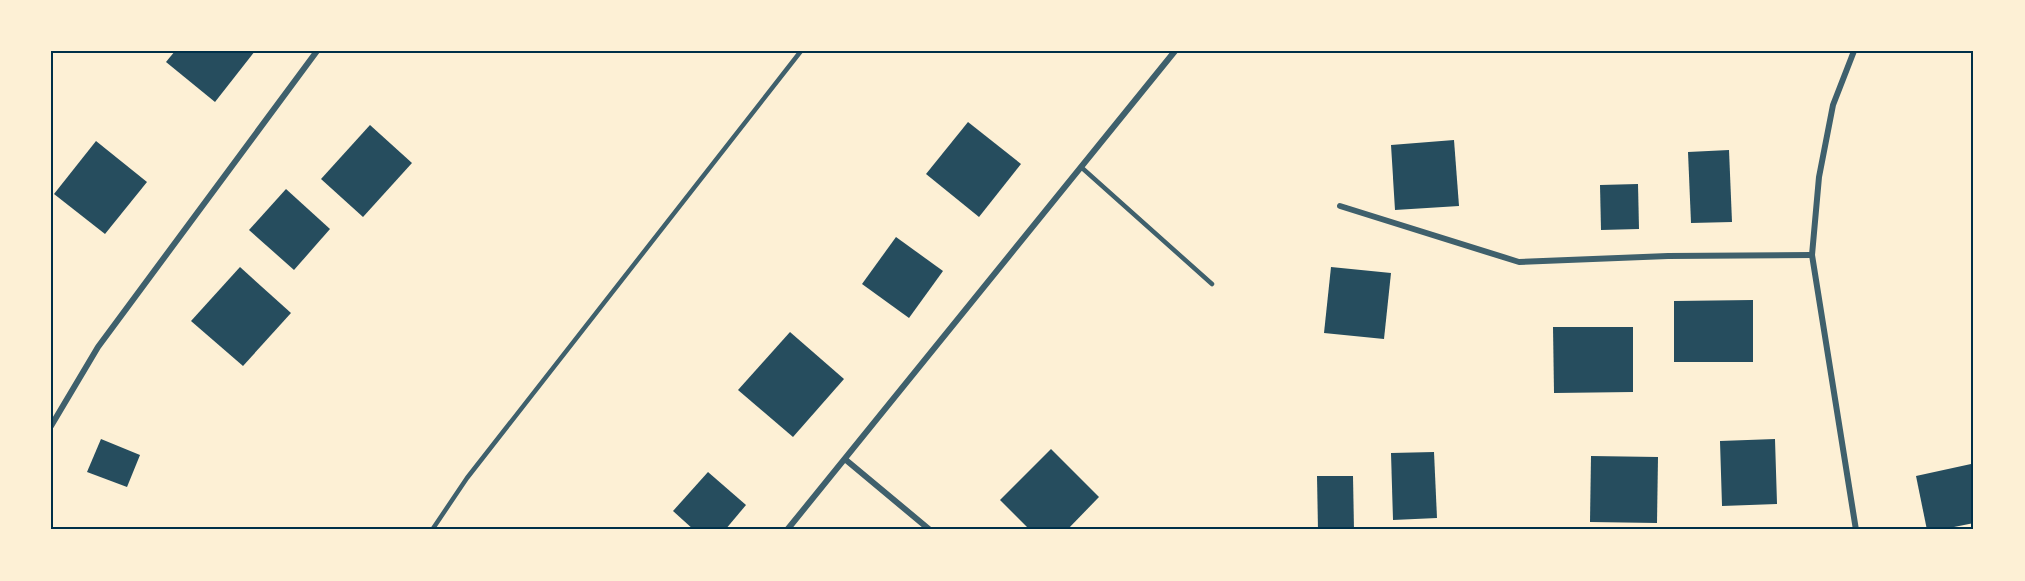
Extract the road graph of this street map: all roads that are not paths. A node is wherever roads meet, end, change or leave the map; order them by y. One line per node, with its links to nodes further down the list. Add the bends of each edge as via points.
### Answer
1 (317, 51): 9 (street, via 98,347)
2 (801, 51): 11 (lane, via 466,478)
3 (1175, 51): 5 (street)
4 (1854, 51): 7 (street, via 1833,105 1818,177)
5 (1081, 167): 8 (lane); 10 (street)
6 (1340, 206): 7 (street, via 1519,262)
7 (1812, 255): 14 (street)
8 (1212, 284)
9 (51, 426)
10 (846, 460): 12 (street); 13 (street)
11 (432, 530)
12 (787, 530)
13 (930, 530)
14 (1856, 530)

